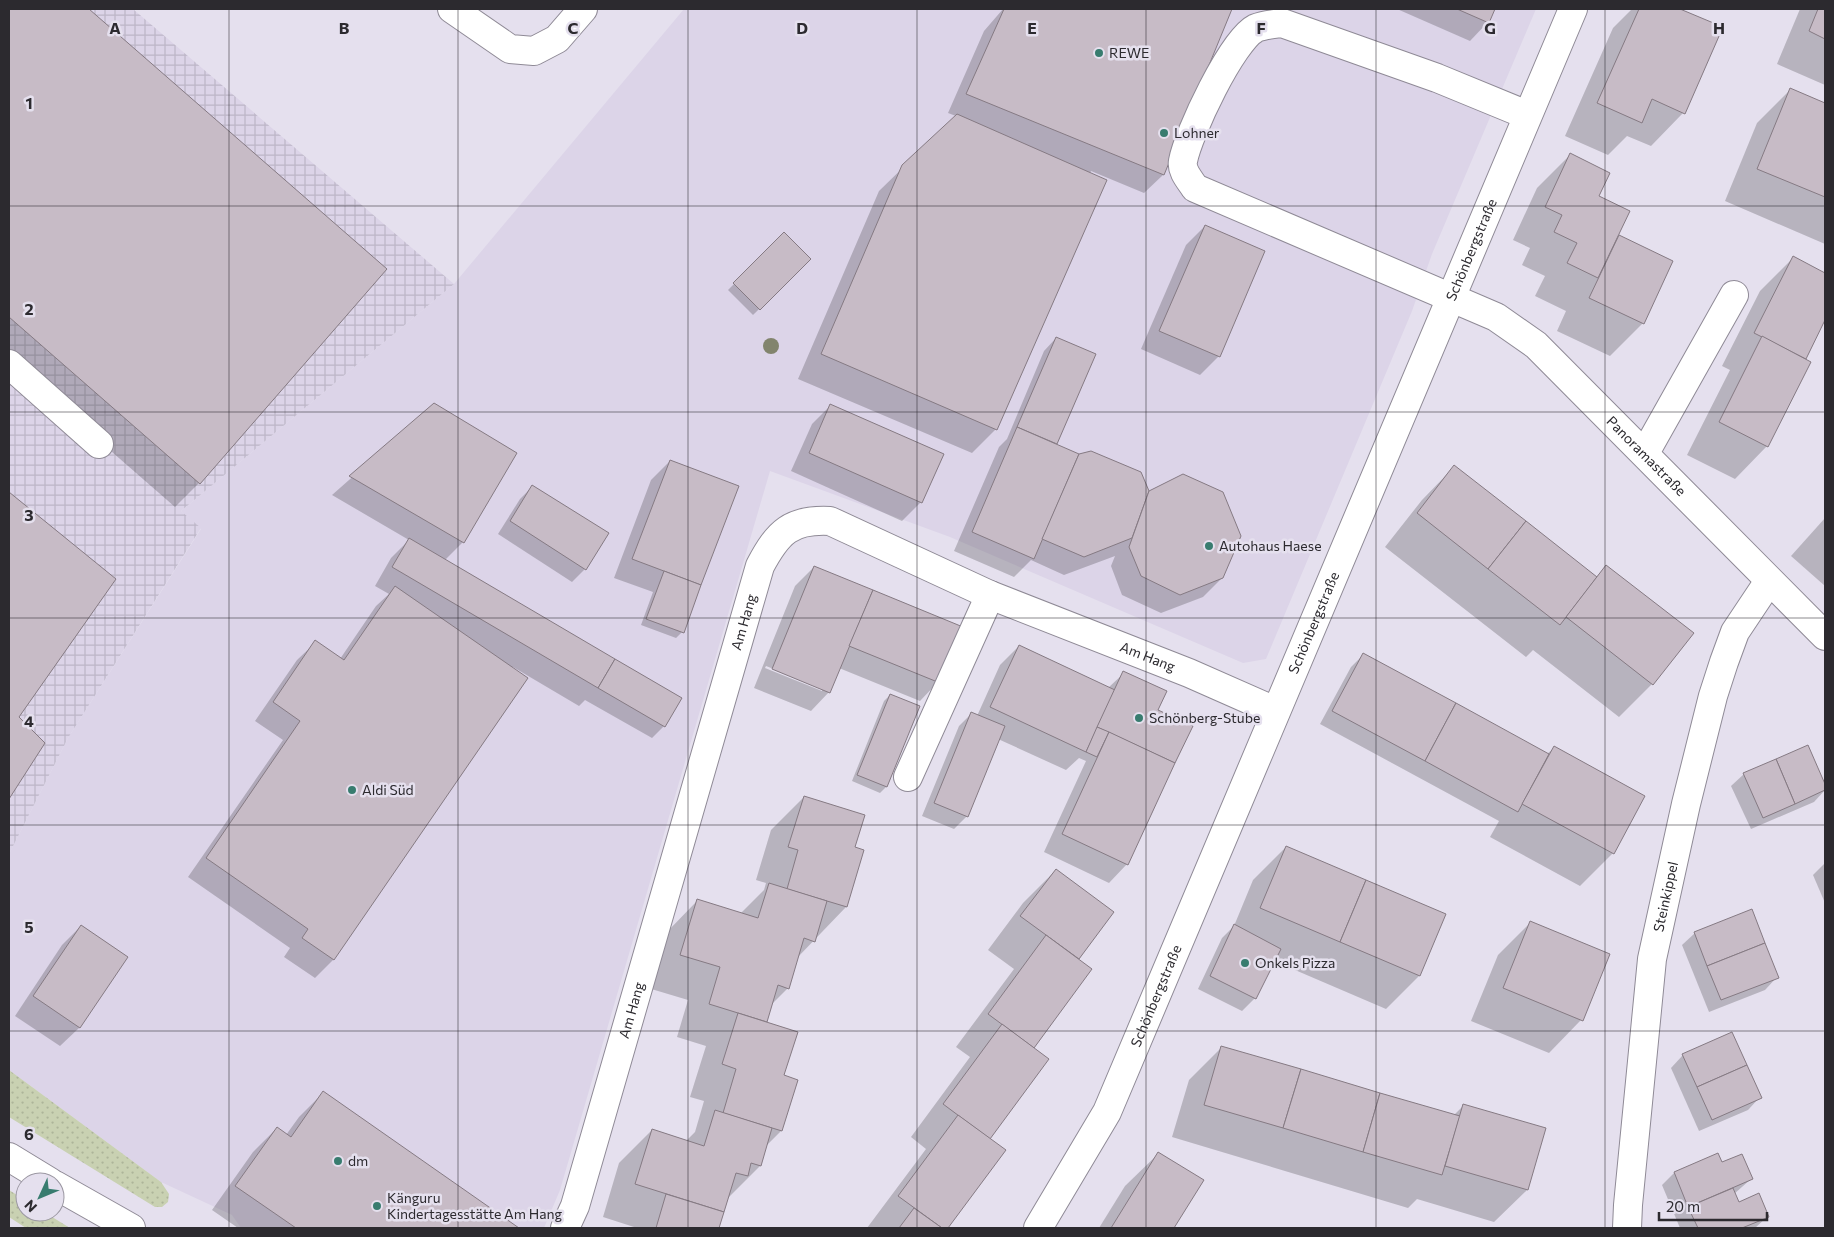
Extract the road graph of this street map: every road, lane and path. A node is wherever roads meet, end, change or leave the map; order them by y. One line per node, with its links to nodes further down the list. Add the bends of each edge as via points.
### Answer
1 (452, 9): 2 (street, via 510,49 534,51 557,39)
2 (582, 9)
3 (1573, 9): 4 (street, Schönbergstraße)
4 (1527, 115): 6 (street, Schönbergstraße); 6 (street, Panoramastraße, via 1437,78 1282,23 1255,28 1238,45 1207,98 1182,162 1185,174 1195,188)
5 (1734, 295): 9 (street)
6 (1452, 296): 9 (street, Panoramastraße, via 1496,317 1536,344); 13 (street, Schönbergstraße)
7 (9, 364): 8 (street)
8 (99, 444)
9 (1645, 453): 10 (street, Panoramastraße)
10 (1769, 581): 12 (street, Panoramastraße); 21 (street, Steinkippel, via 1736,632 1713,696 1652,959)
11 (990, 595): 13 (street, Am Hang, via 1189,673); 14 (street); 19 (street, Am Hang, via 830,521 809,520 794,526 771,546 760,566 575,1206)
12 (1825, 636)
13 (1275, 711): 20 (street, Schönbergstraße, via 1107,1112)
14 (908, 777)
15 (9, 1157): 16 (street)
16 (34, 1172)
17 (65, 1191): 18 (street)
18 (131, 1228)
19 (565, 1228)
20 (1038, 1228)
21 (1628, 1228)

